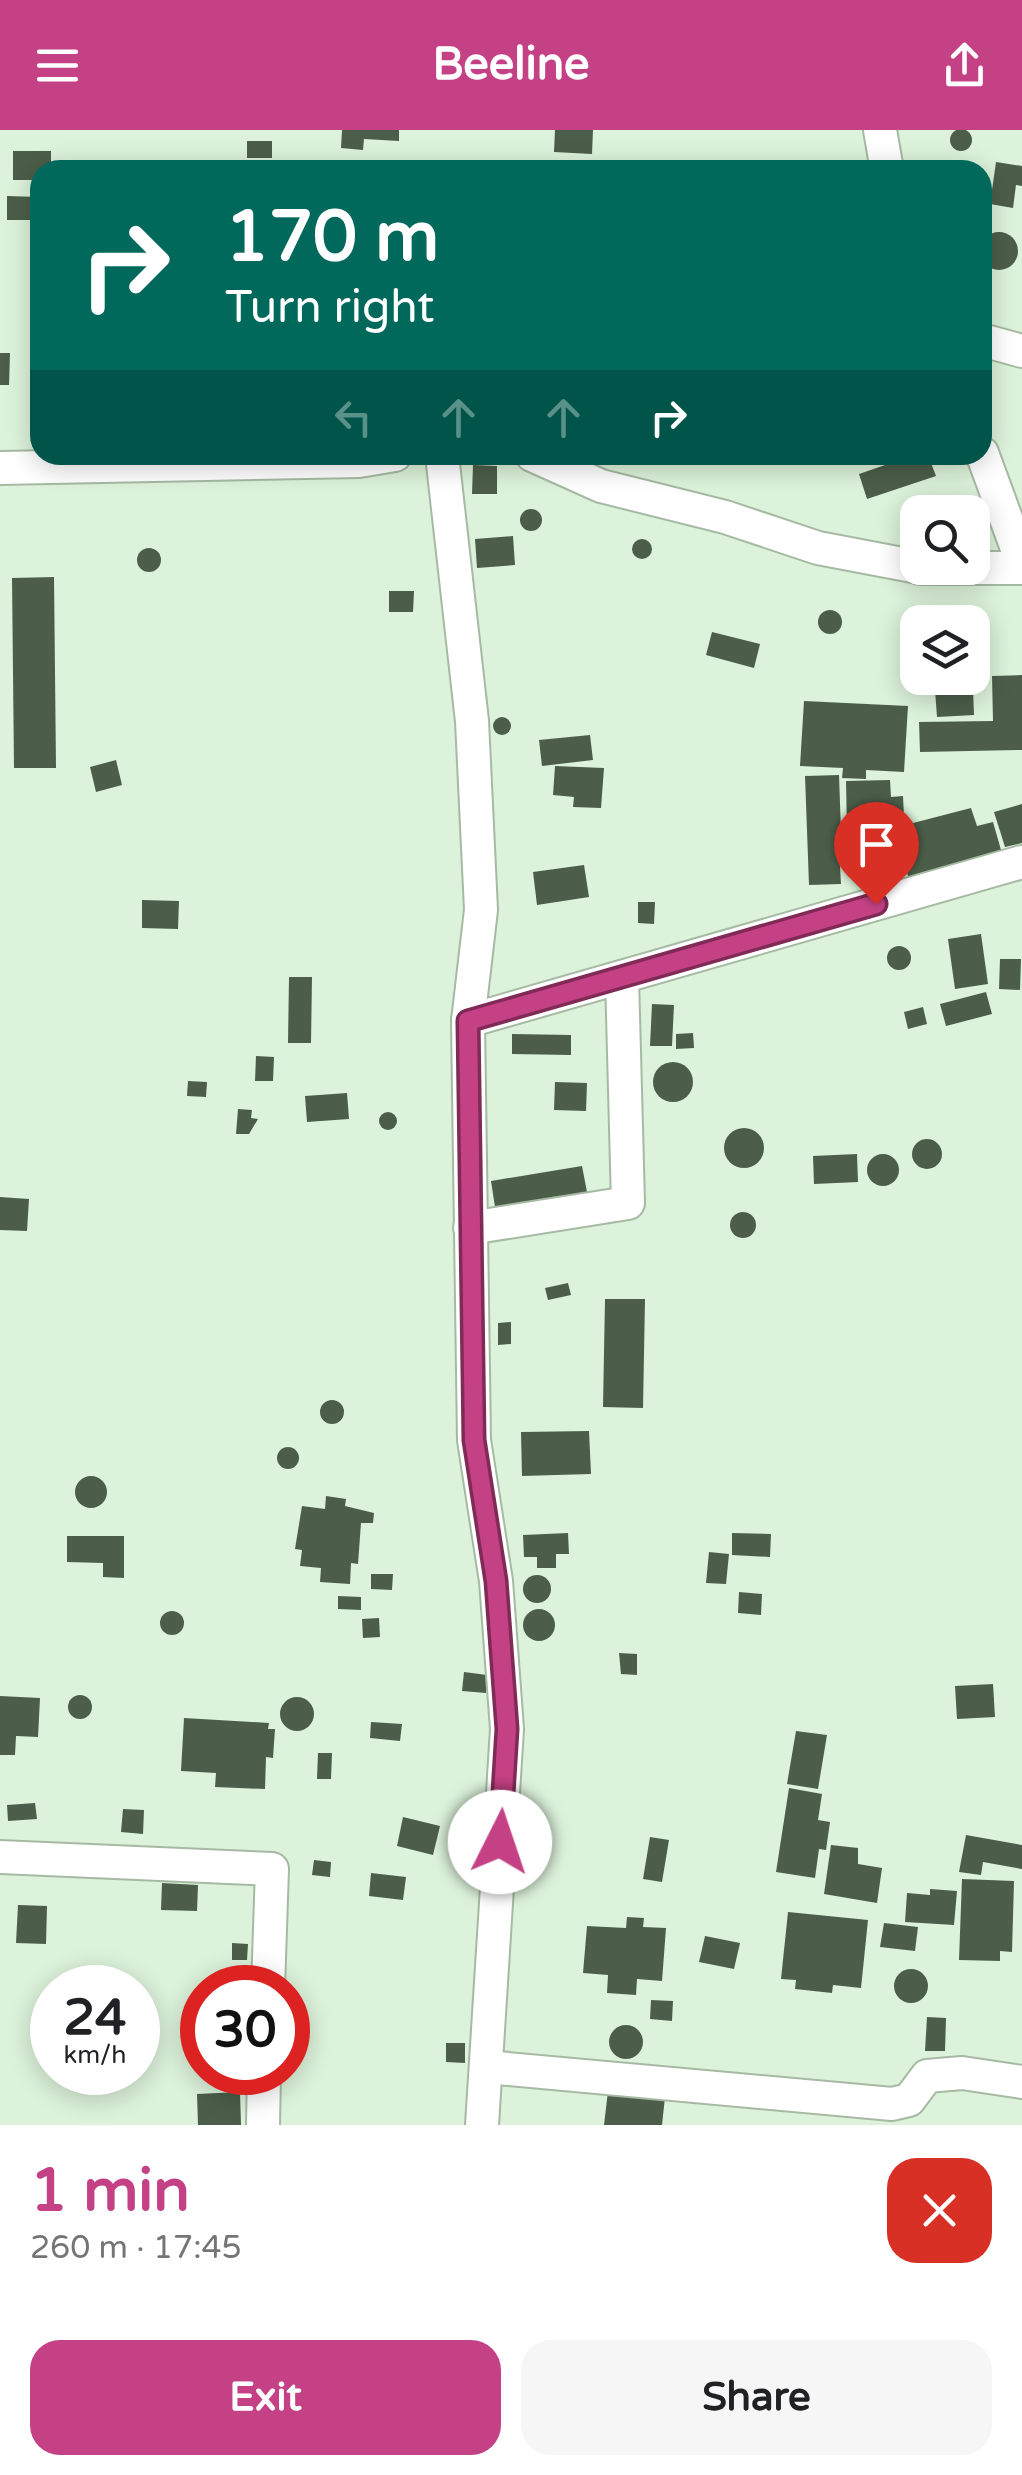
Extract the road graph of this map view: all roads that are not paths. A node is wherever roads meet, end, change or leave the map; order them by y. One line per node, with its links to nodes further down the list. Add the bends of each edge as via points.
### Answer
1 (880, 130): 2 (street)
2 (885, 160)
3 (992, 342): 4 (street)
4 (1022, 350)
5 (153, 465): 9 (street)
6 (443, 465): 15 (street, via 472,721 480,891)
7 (554, 465): 10 (street, via 600,486 818,548)
8 (986, 465): 11 (street)
9 (0, 468)
10 (900, 563)
11 (1022, 565): 12 (street)
12 (990, 566)
13 (1022, 862): 14 (street)
14 (622, 977): 15 (street); 16 (street, via 628,1203)
15 (468, 1021): 16 (street)
16 (470, 1228): 19 (street, via 474,1440 496,1581 507,1729)
17 (0, 1858): 18 (street, via 272,1869)
18 (269, 1965)
19 (486, 2068): 20 (street, via 902,2104 917,2083 943,2073); 23 (street)
20 (1022, 2082)
21 (263, 2095): 22 (street)
22 (262, 2125)
23 (482, 2125)

